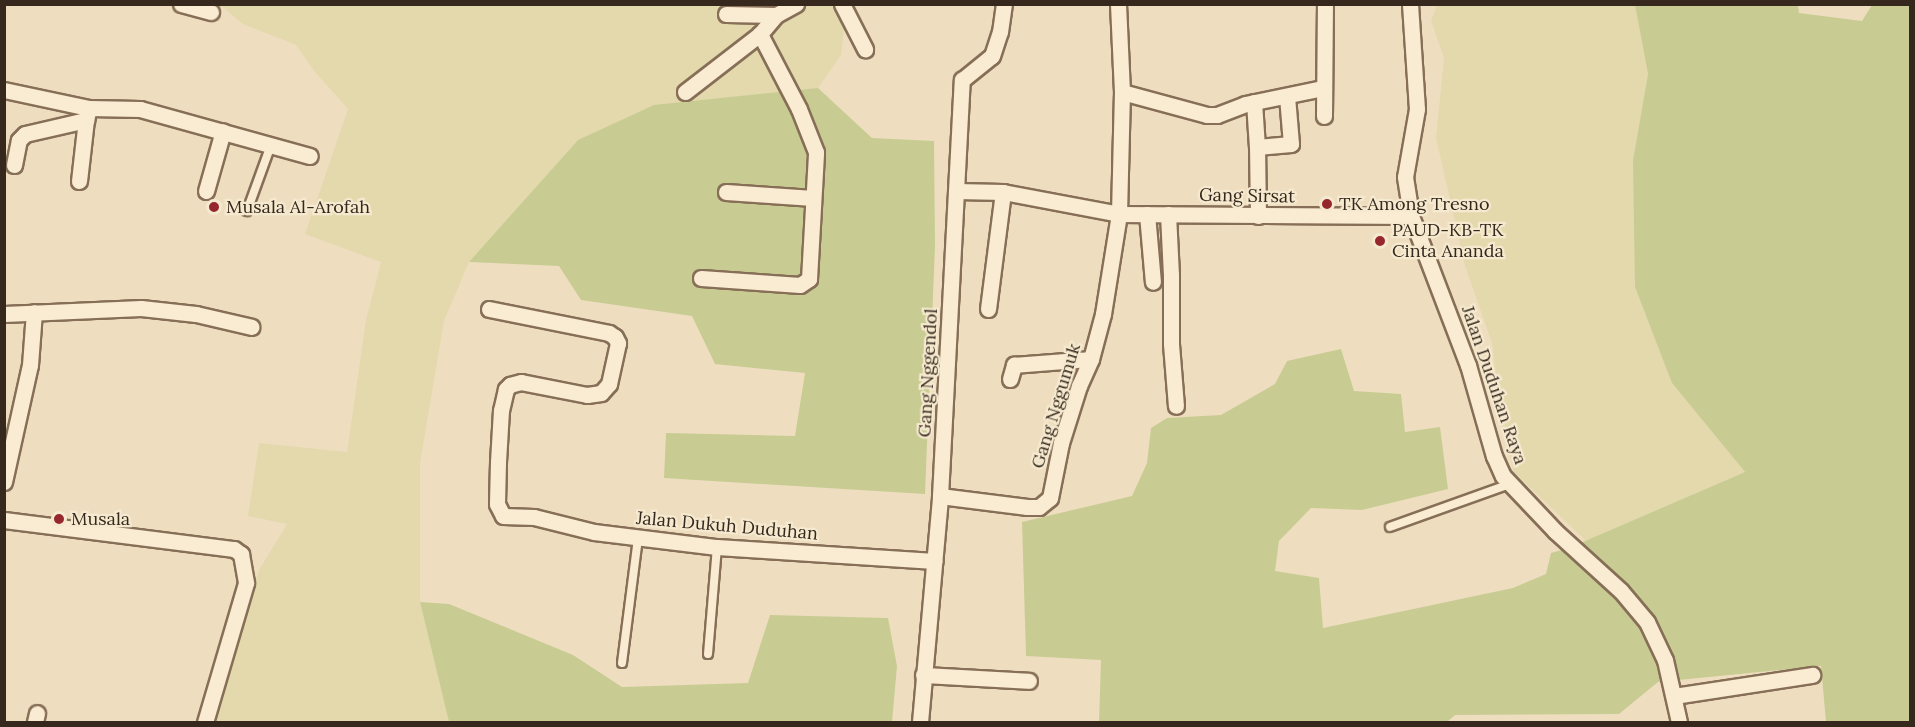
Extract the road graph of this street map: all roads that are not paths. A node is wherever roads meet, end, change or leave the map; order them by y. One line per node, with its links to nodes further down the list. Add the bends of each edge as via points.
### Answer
1 (181, 4): 8 (street)
2 (796, 4): 10 (street)
3 (842, 4): 12 (street)
4 (1004, 4): 28 (street, Gang Nggendol, via 992,56 962,80)
5 (1118, 4): 16 (street)
6 (1325, 4): 13 (street)
7 (1410, 4): 37 (street, Jalan Duduhan Raya, via 1417,109 1405,177)
8 (211, 12)
9 (726, 14): 10 (street)
10 (776, 15): 11 (street)
11 (760, 34): 15 (street); 31 (street, via 799,109 816,152)
12 (865, 49)
13 (1323, 88): 17 (street); 20 (street)
14 (4, 90): 19 (street)
15 (685, 92)
16 (1122, 92): 18 (street, via 1207,115 1227,113); 33 (street)
17 (1287, 96): 18 (street); 23 (street, via 1291,144)
18 (1254, 102): 23 (street)
19 (87, 114): 21 (street, via 140,109); 25 (street, via 29,131 19,140); 26 (street)
20 (1324, 116)
21 (223, 131): 22 (street); 27 (street)
22 (271, 145): 24 (street); 32 (lane)
23 (1257, 147): 36 (street)
24 (310, 156)
25 (14, 165)
26 (79, 181)
27 (206, 191)
28 (956, 191): 30 (street); 50 (street, Gang Nggendol)
29 (726, 192): 31 (street)
30 (1002, 192): 33 (street); 41 (street)
31 (813, 198): 38 (street, via 809,279 791,285)
32 (247, 211)
33 (1119, 214): 34 (street, Gang Sirsat); 45 (street, Gang Nggumuk, via 1103,314)
34 (1147, 214): 35 (street, Gang Sirsat); 39 (street)
35 (1168, 214): 36 (street, Gang Sirsat); 47 (street)
36 (1258, 216): 37 (street, Gang Sirsat)
37 (1411, 216): 49 (street, Jalan Duduhan Raya, via 1468,365 1494,456)
38 (701, 278)
39 (1153, 282)
40 (489, 309): 53 (street, Jalan Dukuh Duduhan, via 609,333 618,343 609,384 601,393 587,395 521,382 506,389 498,438 497,504 503,516 518,515)
41 (988, 309)
42 (34, 312): 43 (street); 44 (street, via 150,309 196,314); 48 (street, via 30,365)
43 (4, 314)
44 (252, 327)
45 (1091, 359): 46 (street, via 1014,365); 50 (street, Gang Nggumuk, via 1079,386 1061,443 1050,498 1045,504 1027,507)
46 (1010, 379)
47 (1176, 406)
48 (4, 482)
49 (1511, 484): 52 (lane); 61 (street, Jalan Duduhan Raya, via 1635,606 1665,660)
50 (940, 496): 55 (street, Gang Nggendol)
51 (4, 520): 63 (street, via 234,549 244,561 246,583)
52 (1390, 527)
53 (638, 538): 54 (street, Jalan Dukuh Duduhan); 57 (lane)
54 (717, 547): 55 (street, Jalan Dukuh Duduhan); 56 (lane)
55 (935, 561): 58 (street, Gang Nggendol)
56 (708, 654)
57 (622, 663)
58 (923, 675): 60 (street); 62 (street, Gang Nggendol)
59 (1812, 675): 61 (street)
60 (1029, 681)
61 (1674, 696): 64 (street, Jalan Duduhan Raya)
62 (919, 722)
63 (205, 723)
64 (1679, 723)

